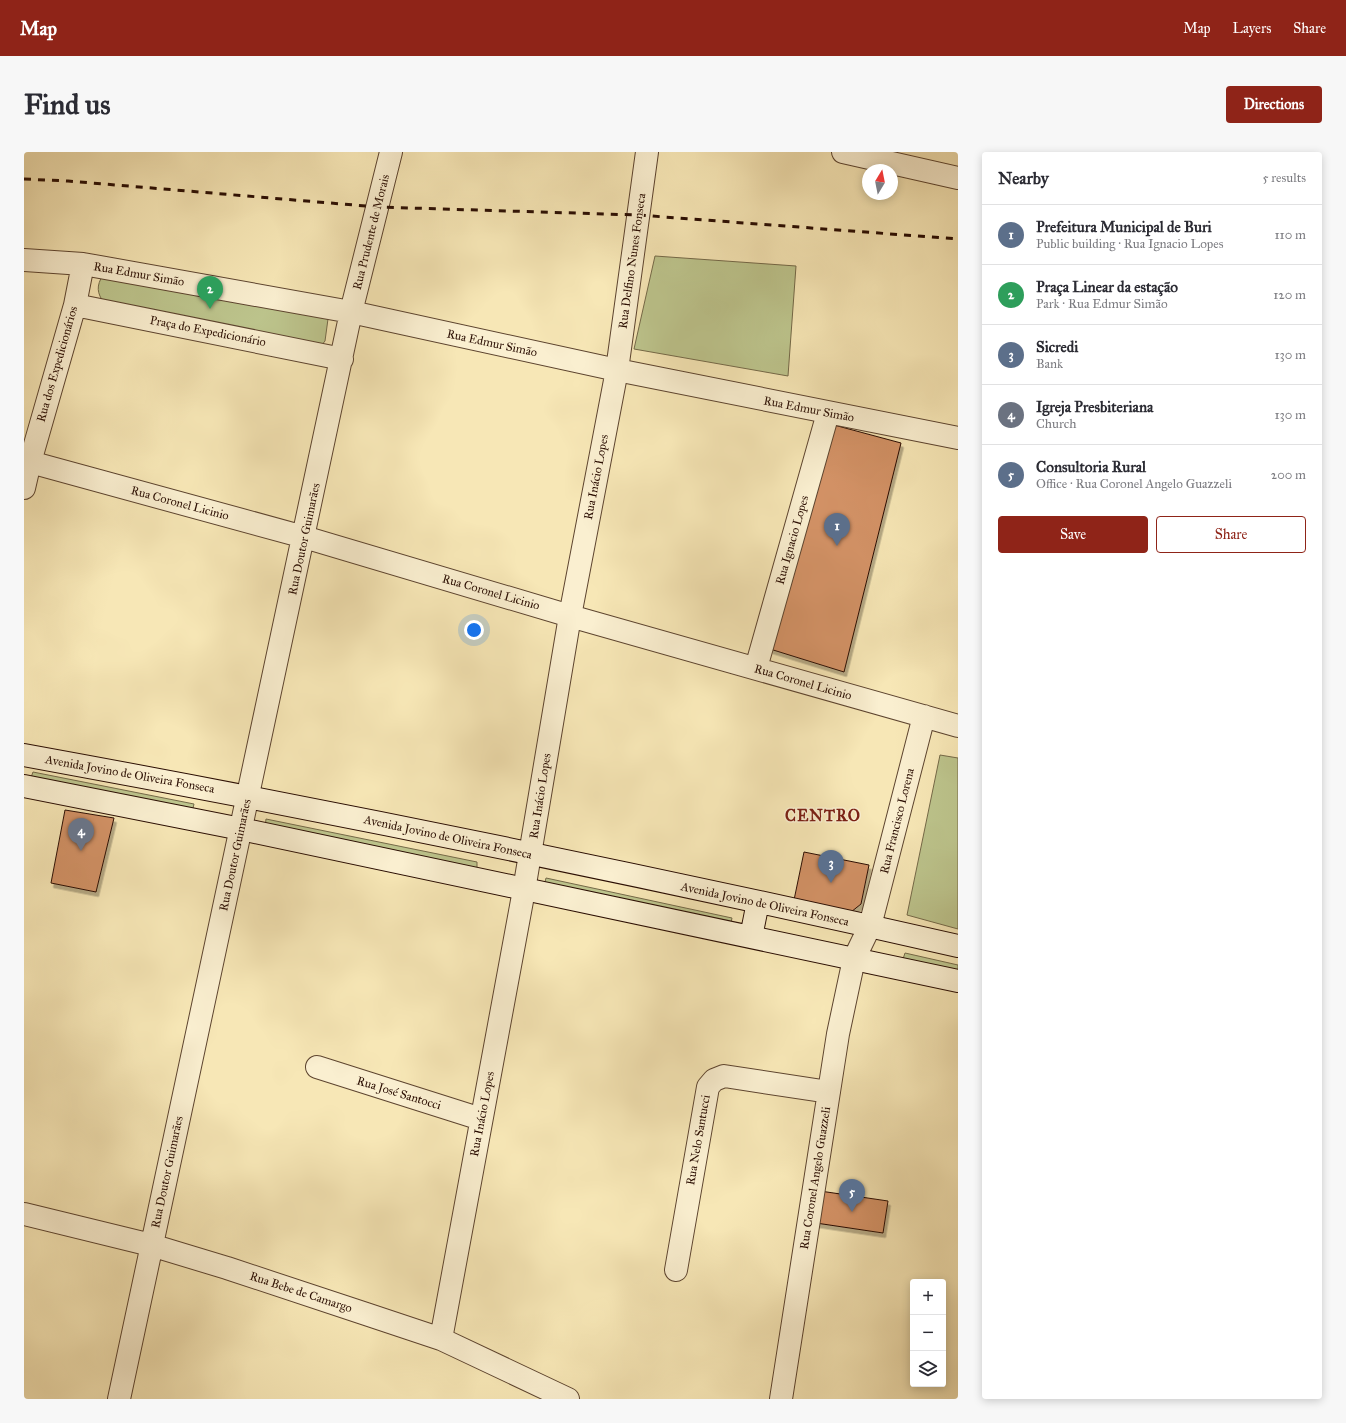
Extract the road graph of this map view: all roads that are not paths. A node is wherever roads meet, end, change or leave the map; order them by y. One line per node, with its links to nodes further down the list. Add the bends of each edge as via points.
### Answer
1 (391, 152): 8 (street, Rua Prudente de Morais)
2 (647, 152): 10 (street, Rua Delfino Nunes Fonseca)
3 (843, 152): 4 (street)
4 (958, 178)
5 (24, 260): 6 (street, Rua Edmur Simão)
6 (83, 264): 7 (street, Rua dos Expedicionários); 8 (street, Rua Edmur Simão)
7 (75, 305): 9 (street, Praça do Expedicionário); 13 (street, Rua dos Expedicionários)
8 (351, 312): 9 (street, Rua Doutor Guimarães); 10 (street, Rua Edmur Simão)
9 (342, 359): 15 (street, Rua Doutor Guimarães)
10 (617, 370): 11 (street, Rua Edmur Simão); 16 (street, Rua Inácio Lopes)
11 (828, 412): 12 (street, Rua Edmur Simão); 17 (street, Rua Ignacio Lopes)
12 (958, 438)
13 (27, 461): 14 (street, Rua dos Expedicionários); 15 (street, Rua Coronel Licinio)
14 (24, 488)
15 (304, 537): 16 (street, Rua Coronel Licinio); 22 (street, Rua Doutor Guimarães)
16 (570, 616): 17 (street, Rua Coronel Licinio); 24 (street, Rua Inácio Lopes)
17 (756, 668): 18 (street, Rua Coronel Licinio)
18 (924, 716): 19 (street, Rua Coronel Licinio); 27 (street, Rua Francisco Lorena)
19 (958, 726)
20 (24, 755): 22 (street, Avenida Jovino de Oliveira Fonseca)
21 (24, 786): 23 (street)
22 (247, 795): 23 (street, Rua Doutor Guimarães); 24 (street, Avenida Jovino de Oliveira Fonseca)
23 (241, 829): 25 (street); 36 (street, Rua Doutor Guimarães)
24 (530, 854): 25 (street, Rua Inácio Lopes); 26 (street, Avenida Jovino de Oliveira Fonseca)
25 (524, 890): 28 (street); 34 (street, Rua Inácio Lopes)
26 (758, 902): 27 (street, Avenida Jovino de Oliveira Fonseca); 28 (street)
27 (870, 926): 29 (street, Avenida Jovino de Oliveira Fonseca); 30 (street, Rua Francisco Lorena)
28 (751, 937): 30 (street)
29 (958, 946)
30 (854, 959): 31 (street); 33 (street, Rua Coronel Angelo Guazzeli)
31 (958, 981)
32 (317, 1068): 34 (street, Rua José Santocci)
33 (829, 1092): 37 (street, Rua Nelo Santucci, via 724,1076 714,1080 708,1087); 41 (street, Rua Coronel Angelo Guazzeli)
34 (481, 1119): 38 (street, Rua Inácio Lopes)
35 (24, 1214): 36 (street, Rua Bebe de Camargo)
36 (151, 1245): 38 (street, Rua Bebe de Camargo); 39 (street, Rua Doutor Guimarães)
37 (676, 1270)
38 (441, 1339): 40 (street, Rua Bebe de Camargo)
39 (119, 1399)
40 (568, 1399)
41 (781, 1399)

